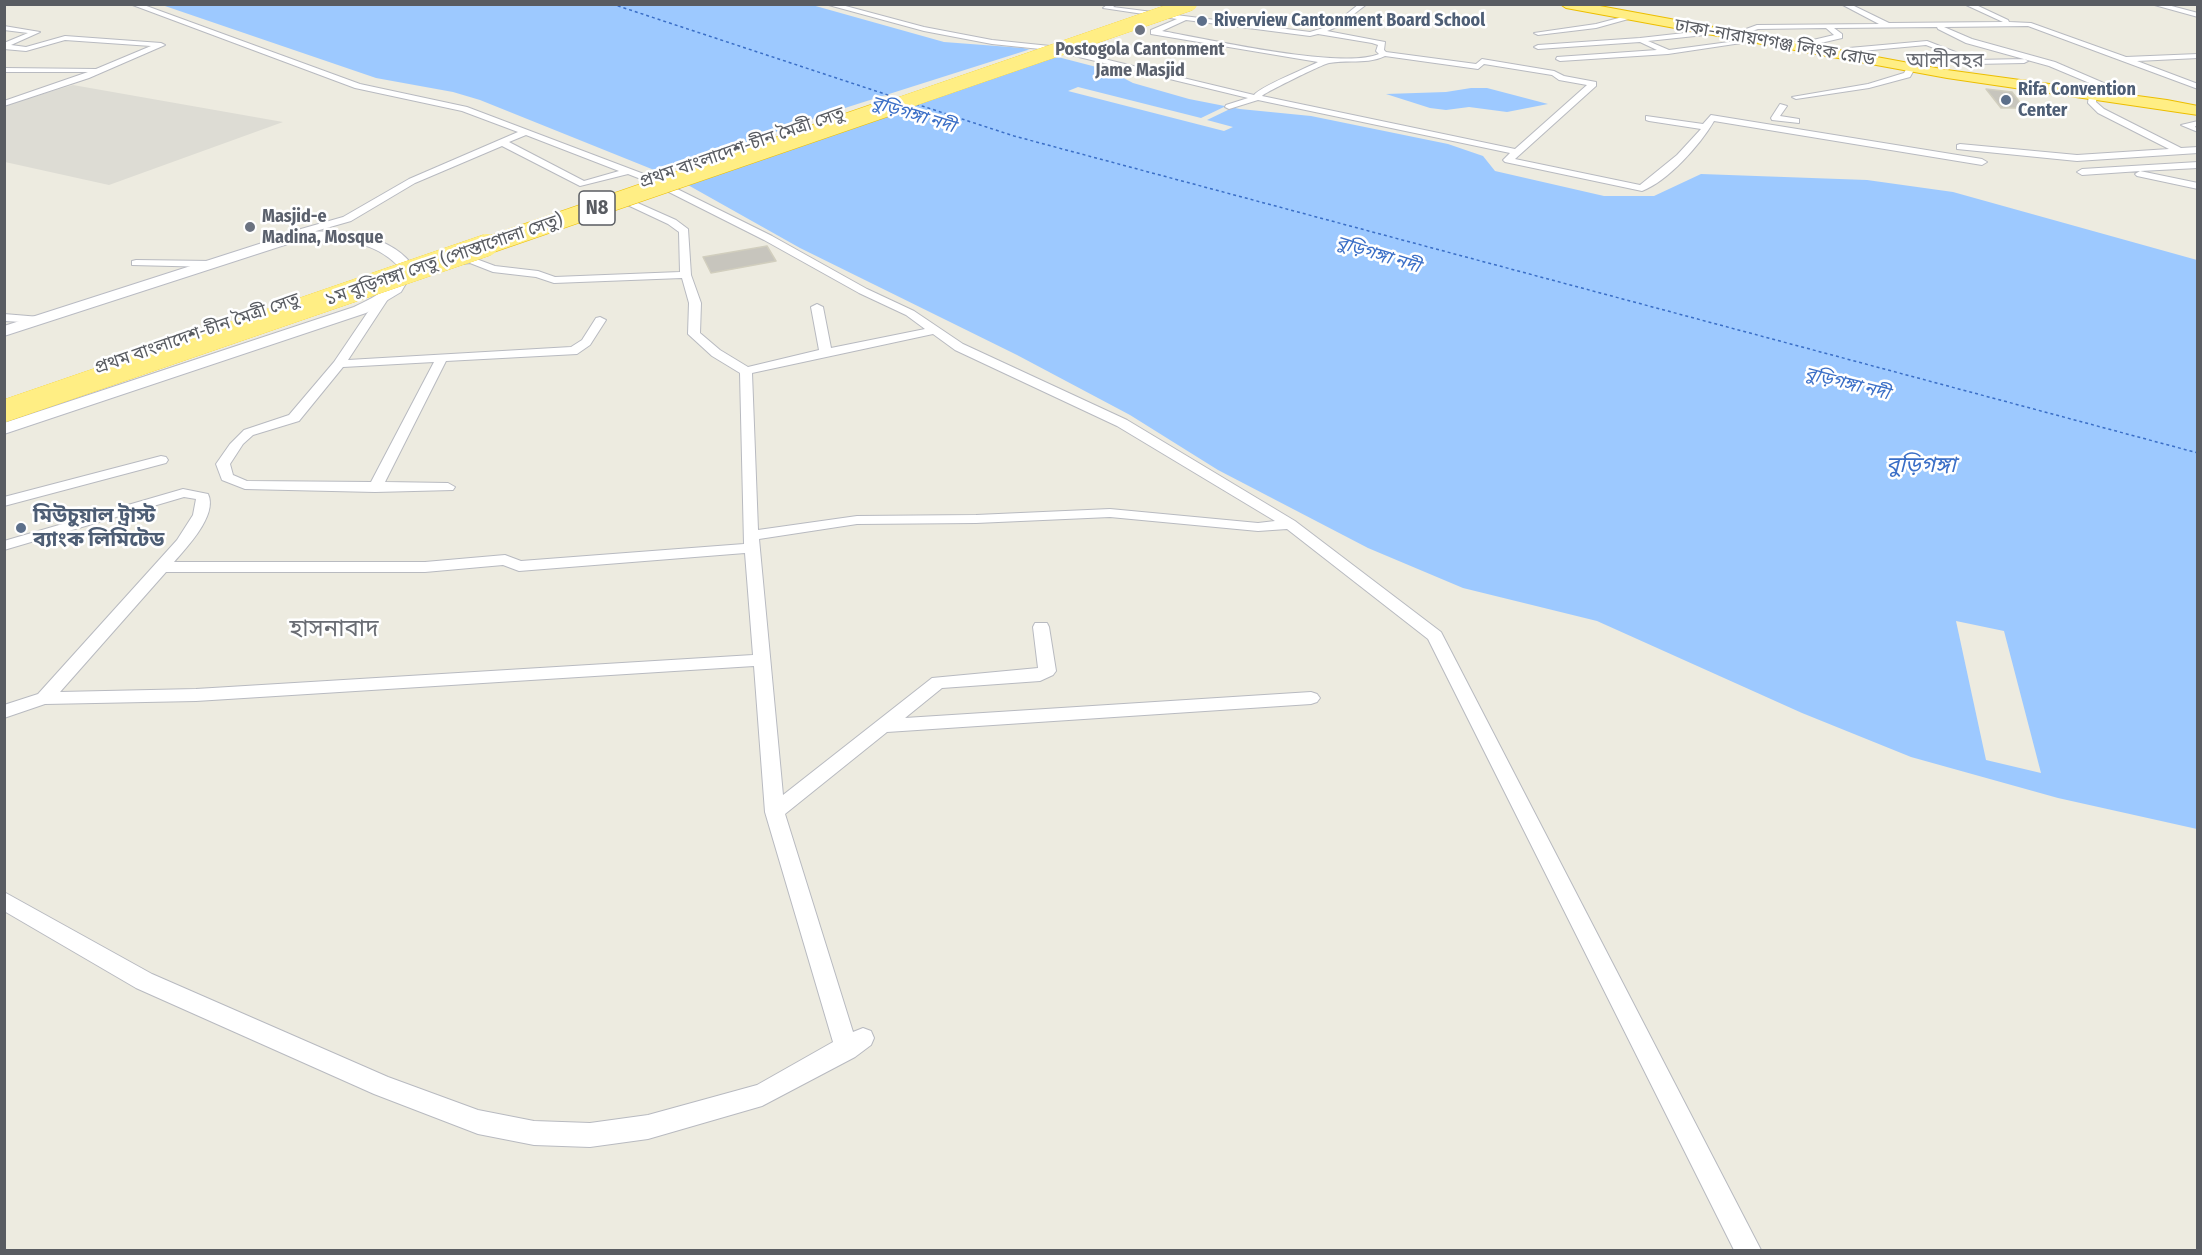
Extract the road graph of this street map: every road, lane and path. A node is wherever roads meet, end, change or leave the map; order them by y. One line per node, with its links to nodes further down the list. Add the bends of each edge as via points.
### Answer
1 (133, 4): 54 (street, via 357,86 464,109)
2 (828, 4): 44 (street, via 924,29 1050,48)
3 (1114, 4): 9 (street, via 1106,8)
4 (1364, 4): 18 (street)
5 (1566, 4): 11 (highway, ঢাকা-নারায়ণগঞ্জ লিংক রোড)
6 (1844, 4): 13 (street)
7 (1967, 4): 12 (street)
8 (2154, 4): 10 (street)
9 (1183, 9): 18 (street, via 1310,34); 36 (street, via 1154,32); 69 (highway, ১ম বুড়িগঙ্গা সেতু (পোস্তাগোলা সেতু) / N8, bridge); 86 (highway, প্রথম বাংলাদেশ-চীন মৈত্রী সেতু / N8, via 630,185)
10 (2198, 15)
11 (1630, 17): 19 (street, via 1596,26); 20 (highway, ঢাকা-নারায়ণগঞ্জ লিংক রোড)
12 (2016, 24): 14 (street); 35 (street, via 2034,25)
13 (1889, 26): 14 (street); 15 (street)
14 (1935, 26): 37 (street)
15 (1828, 27): 21 (street, via 1757,27); 26 (street, via 1839,36)
16 (4, 28): 17 (street)
17 (36, 32): 22 (street); 25 (street)
18 (1320, 32): 30 (street, via 1374,41 1382,44 1380,51)
19 (1538, 33)
20 (1711, 33): 21 (highway, ঢাকা-নারায়ণগঞ্জ লিংক রোড); 23 (street)
21 (1731, 36): 24 (highway, ঢাকা-নারায়ণগঞ্জ লিংক রোড)
22 (64, 38): 25 (street, via 26,49); 40 (street, via 161,45)
23 (1640, 40): 27 (street); 28 (street)
24 (1756, 40): 26 (highway, ঢাকা-নারায়ণগঞ্জ লিংক রোড); 28 (street)
25 (4, 46)
26 (1795, 46): 31 (highway, ঢাকা-নারায়ণগঞ্জ লিংক রোড)
27 (1538, 47)
28 (1668, 52): 34 (street)
29 (1428, 53): 33 (street)
30 (1384, 54): 33 (street); 36 (street, via 1373,59)
31 (1838, 55): 37 (street, via 1849,50 1927,43 1975,62); 38 (highway, ঢাকা-নারায়ণগঞ্জ লিংক রোড)
32 (2198, 56): 35 (street)
33 (1418, 58): 61 (street, via 1478,67 1482,61 1593,84)
34 (1560, 59)
35 (2125, 59): 41 (street)
36 (1326, 61): 44 (street, via 1262,90)
37 (2035, 61): 42 (street, via 2052,64 2103,86)
38 (1911, 68): 42 (highway, ঢাকা-নারায়ণগঞ্জ লিংক রোড); 43 (street, via 1907,75 1886,83)
39 (4, 70): 40 (street)
40 (103, 70): 45 (street)
41 (2198, 87)
42 (2093, 94): 48 (highway, ঢাকা-নারায়ণগঞ্জ লিংক রোড); 60 (street, via 2092,103 2101,111)
43 (1796, 97)
44 (1256, 98): 47 (street); 61 (street)
45 (4, 104)
46 (1783, 105): 50 (street, via 1775,118)
47 (1229, 107)
48 (2198, 111)
49 (1649, 118): 52 (street)
50 (1809, 123)
51 (2198, 123): 53 (street, via 2185,125)
52 (1706, 127): 61 (street, via 1678,161 1642,189 1508,160); 62 (street, via 1711,118)
53 (2198, 130)
54 (526, 132): 57 (street); 65 (street)
55 (1862, 132): 56 (street)
56 (1894, 137)
57 (502, 142): 65 (street, via 583,184); 70 (street, via 412,181 347,219)
58 (1945, 145): 60 (street, via 2057,157)
59 (2198, 150): 60 (street)
60 (2178, 151)
61 (1517, 152)
62 (1982, 162)
63 (2198, 165): 64 (street)
64 (2118, 170): 66 (street); 68 (street)
65 (629, 171): 67 (street)
66 (2082, 172)
67 (654, 181): 73 (street); 80 (street)
68 (2198, 186)
69 (622, 200): 74 (street, via 684,231); 87 (highway, ১ম বুড়িগঙ্গা সেতু (পোস্তাগোলা সেতু) / N8, bridge)
70 (292, 238): 72 (main road); 73 (main road, via 321,234 364,241 384,248)
71 (136, 263): 72 (street)
72 (212, 264): 78 (main road)
73 (407, 267): 74 (street, via 466,260 554,280); 75 (main road, via 401,282)
74 (686, 275): 85 (street, via 695,303 694,334)
75 (382, 299): 84 (street); 88 (main road, via 330,321)
76 (817, 307): 82 (street)
77 (4, 317): 78 (street)
78 (40, 320): 81 (main road)
79 (600, 320): 83 (street, via 587,342 573,351)
80 (937, 330): 82 (street); 93 (street, via 959,347 1122,423)
81 (4, 331)
82 (826, 352): 85 (street)
83 (442, 358): 84 (street); 91 (street)
84 (339, 364): 91 (street, via 294,418 260,427 240,439 223,464 226,477 245,485)
85 (746, 371): 94 (street)
86 (4, 400)
87 (4, 411)
88 (4, 429)
89 (161, 460): 92 (street)
90 (448, 487): 91 (street)
91 (375, 488)
92 (4, 502)
93 (1290, 524): 94 (street, via 1258,527 1100,513 857,520); 105 (street, via 1435,636)
94 (752, 542): 96 (street, via 519,566 505,560 425,567); 98 (street)
95 (4, 546): 96 (street, via 183,493 203,497 205,506 200,519)
96 (162, 567): 99 (street)
97 (1041, 627): 102 (street, via 1047,671 1040,675 938,682)
98 (762, 660): 99 (street, via 196,694); 103 (street)
99 (44, 698): 101 (street)
100 (1311, 698): 102 (street)
101 (4, 712)
102 (881, 726): 103 (street)
103 (775, 813): 104 (street, via 855,1043 762,1095 648,1127 590,1135 534,1133 478,1122 382,1086 154,986)
104 (4, 900)
105 (1748, 1251)

